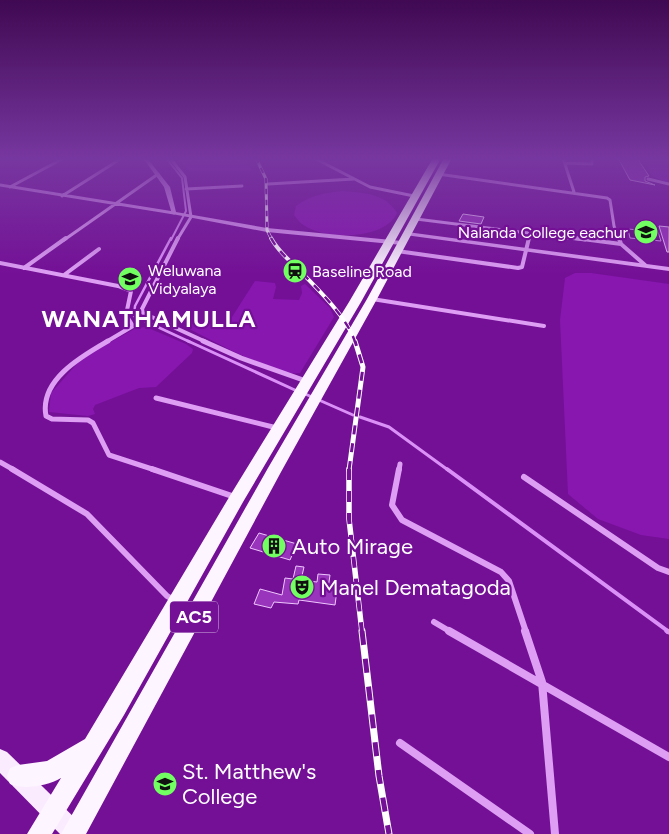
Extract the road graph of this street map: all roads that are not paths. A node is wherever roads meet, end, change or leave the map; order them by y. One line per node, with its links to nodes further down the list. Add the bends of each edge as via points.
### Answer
1 (68, 197): 8 (street)
2 (124, 197): 8 (street)
3 (170, 197): 9 (street)
4 (187, 197): 10 (street)
5 (413, 197): 13 (highway, AC5)
6 (427, 197): 11 (highway, AC5)
7 (602, 197): 15 (street, via 610,200)
8 (113, 204): 9 (street); 20 (street)
9 (176, 213): 10 (street)
10 (189, 216): 13 (street, via 267,230); 25 (street, via 146,300 143,313)
11 (416, 219): 12 (street); 14 (highway, AC5)
12 (530, 233): 15 (street); 16 (street)
13 (388, 242): 14 (street); 25 (highway, AC5)
14 (402, 242): 16 (street); 16 (street, via 518,268 522,267); 23 (highway, AC5)
15 (621, 244): 19 (street)
16 (527, 248): 19 (street)
17 (99, 249): 22 (street)
18 (0, 263): 20 (street)
19 (645, 265): 21 (street)
20 (24, 268): 22 (street)
21 (669, 269)
22 (64, 275): 31 (street, via 131,291 126,315 133,326 71,364 46,395 46,416 88,420 93,423 108,455)
23 (372, 299): 24 (street); 25 (highway, AC5)
24 (544, 326)
25 (308, 393): 27 (highway, AC5); 42 (highway, AC5)
26 (156, 398): 27 (street)
27 (278, 428): 31 (highway, AC5)
28 (0, 462): 33 (street, via 87,514 167,596)
29 (400, 464): 35 (street, via 392,505 402,520 501,572 510,581)
30 (524, 477): 32 (street, via 658,568)
31 (237, 498): 33 (highway, AC5)
32 (669, 572)
33 (178, 603): 37 (highway, AC5)
34 (434, 622): 35 (street)
35 (542, 682): 38 (street); 45 (street)
36 (400, 743): 44 (street)
37 (94, 745): 40 (highway, via 50,772); 41 (highway, AC5)
38 (669, 757)
39 (0, 759): 40 (main road)
40 (18, 776): 41 (main road)
41 (53, 811): 42 (main road); 43 (highway, AC5)
42 (74, 833)
43 (39, 834)
44 (530, 834)
45 (554, 834)

